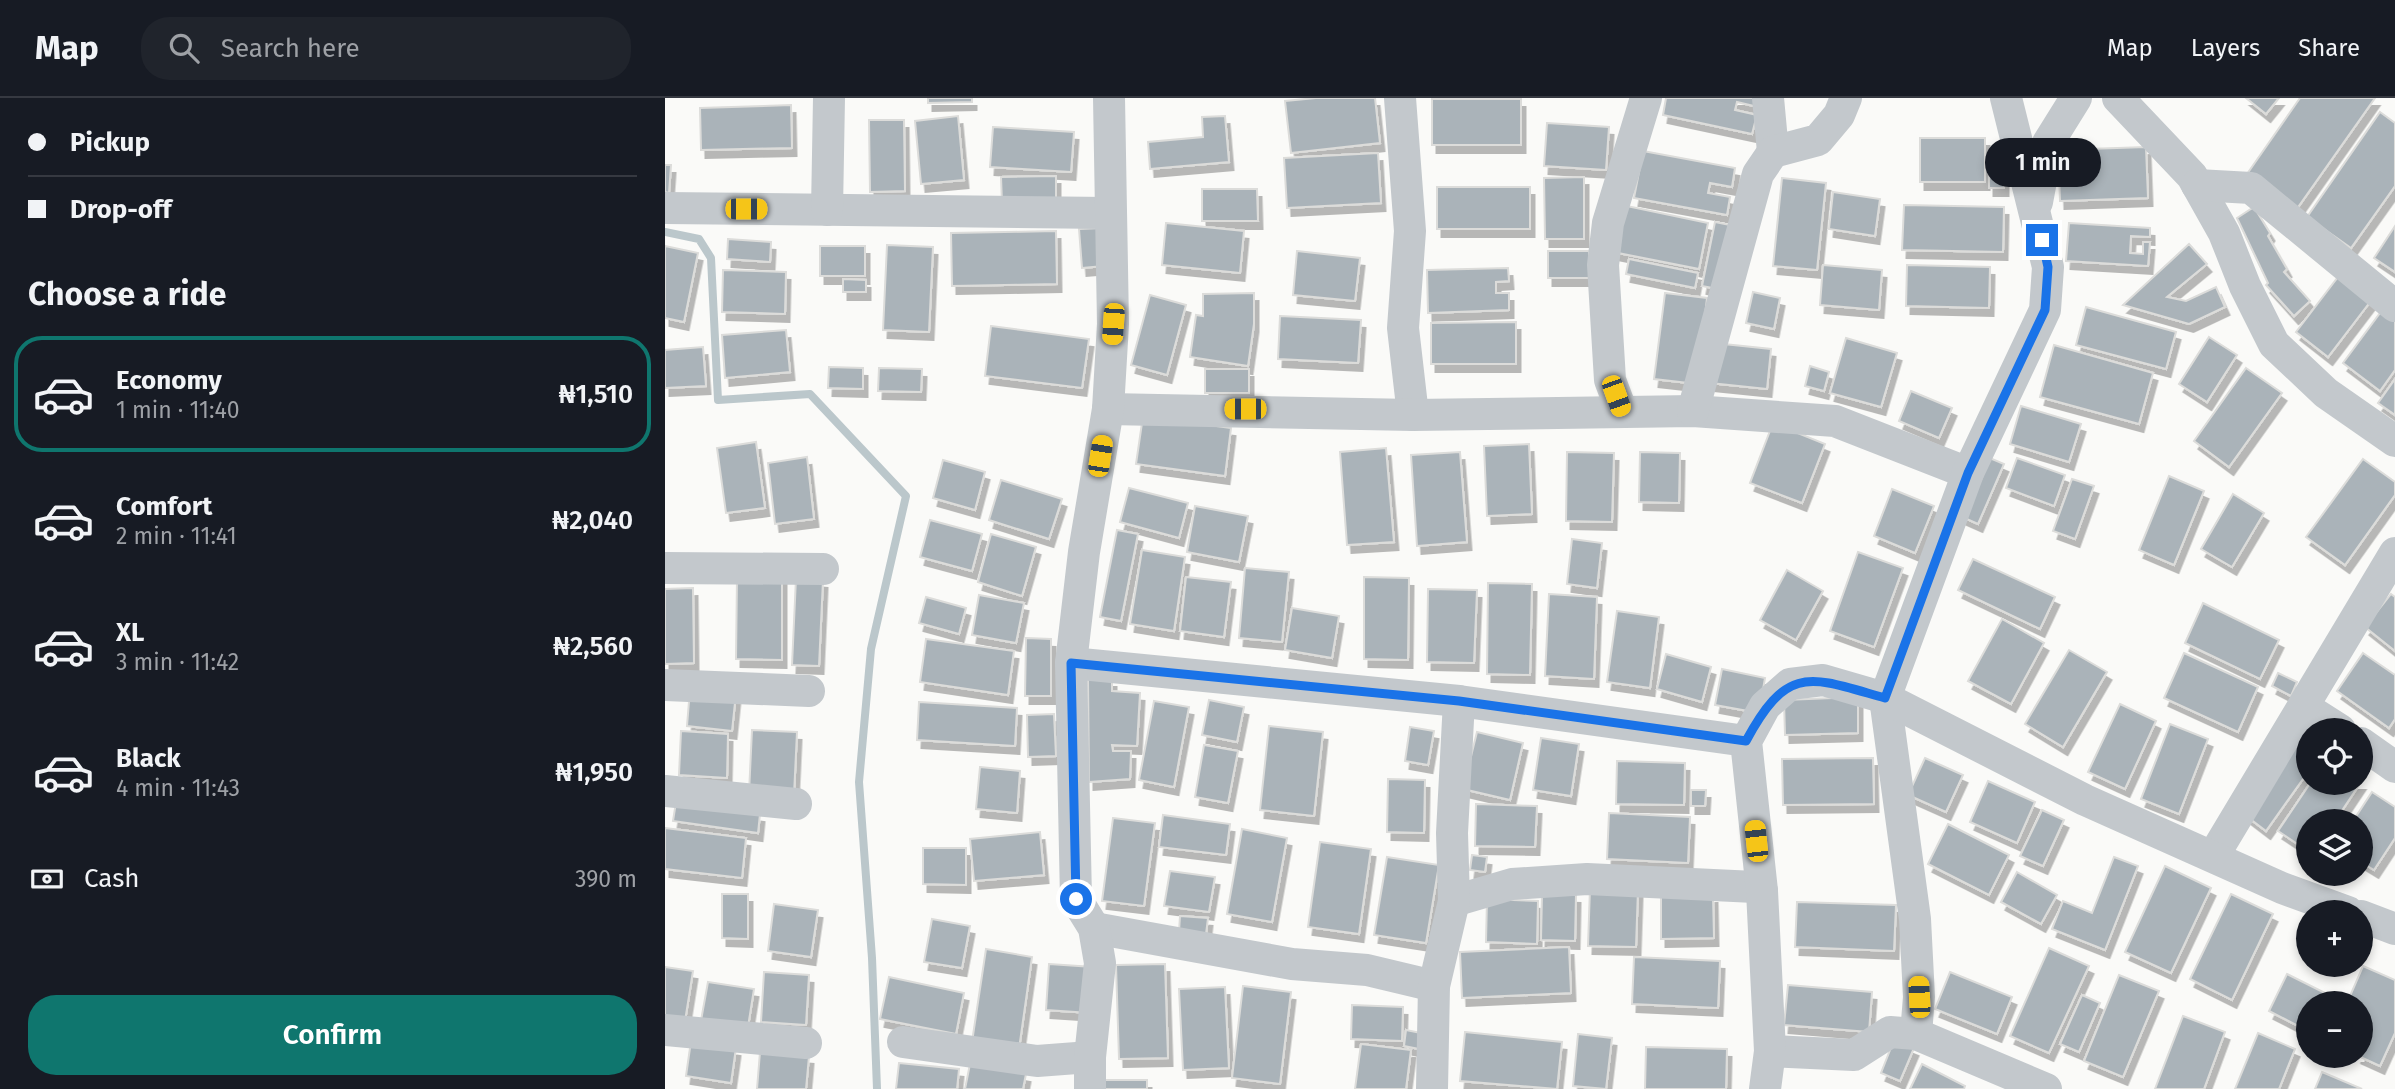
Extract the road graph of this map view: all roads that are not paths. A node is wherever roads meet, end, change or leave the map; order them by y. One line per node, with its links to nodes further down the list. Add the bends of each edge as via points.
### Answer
1 (829, 98): 13 (street)
2 (1109, 98): 14 (street)
3 (1400, 98): 20 (street, via 1410,231 1403,328)
4 (1646, 98): 19 (street, via 1608,223 1603,265 1610,380)
5 (1768, 98): 10 (street)
6 (1846, 98): 10 (street, via 1839,115 1818,140)
7 (2006, 98): 15 (street)
8 (2076, 98): 15 (street, via 2048,143)
9 (2117, 98): 11 (street)
10 (1773, 152): 18 (street, via 1758,174)
11 (2196, 185): 16 (street, via 2251,188); 21 (street, via 2224,233 2274,344 2326,393)
12 (665, 208): 13 (street)
13 (827, 210): 14 (street)
14 (1109, 213): 17 (street, via 1113,324)
15 (2035, 214): 22 (street, via 2048,267 2045,310)
16 (2395, 306)
17 (1108, 409): 20 (street); 26 (street)
18 (1693, 411): 19 (street); 22 (street, via 1835,421)
19 (1622, 412): 20 (street)
20 (1413, 415)
21 (2395, 441)
22 (1968, 473): 29 (street)
23 (2395, 553): 31 (street)
24 (665, 568): 25 (street)
25 (823, 569)
26 (1071, 663): 30 (street); 43 (street, via 1076,899)
27 (665, 685): 28 (street)
28 (809, 691)
29 (1885, 698): 33 (street, via 1823,680 1790,684 1765,706); 38 (street, via 2085,800); 47 (street, via 1915,919)
30 (1459, 701): 33 (street); 41 (street, via 1452,833)
31 (2304, 707): 32 (street); 38 (street)
32 (2321, 718)
33 (1746, 741): 39 (street)
34 (2373, 751): 35 (street)
35 (2395, 767)
36 (665, 791): 37 (street)
37 (796, 804)
38 (2214, 855): 40 (street)
39 (1762, 891): 41 (street, via 1755,887 1587,879 1512,884); 50 (street)
40 (2315, 900)
41 (1454, 901): 45 (street)
42 (2373, 921): 44 (street)
43 (1094, 928): 45 (street, via 1292,964 1367,970); 51 (street, via 1100,963)
44 (2395, 929)
45 (1434, 986): 53 (street)
46 (665, 1030): 49 (street)
47 (1916, 1034): 50 (street, via 1889,1032 1854,1055); 55 (street)
48 (903, 1042): 51 (street, via 1037,1061)
49 (806, 1043)
50 (1770, 1051): 54 (street)
51 (1090, 1057): 52 (street)
52 (1090, 1089)
53 (1432, 1089)
54 (1765, 1089)
55 (2046, 1089)

